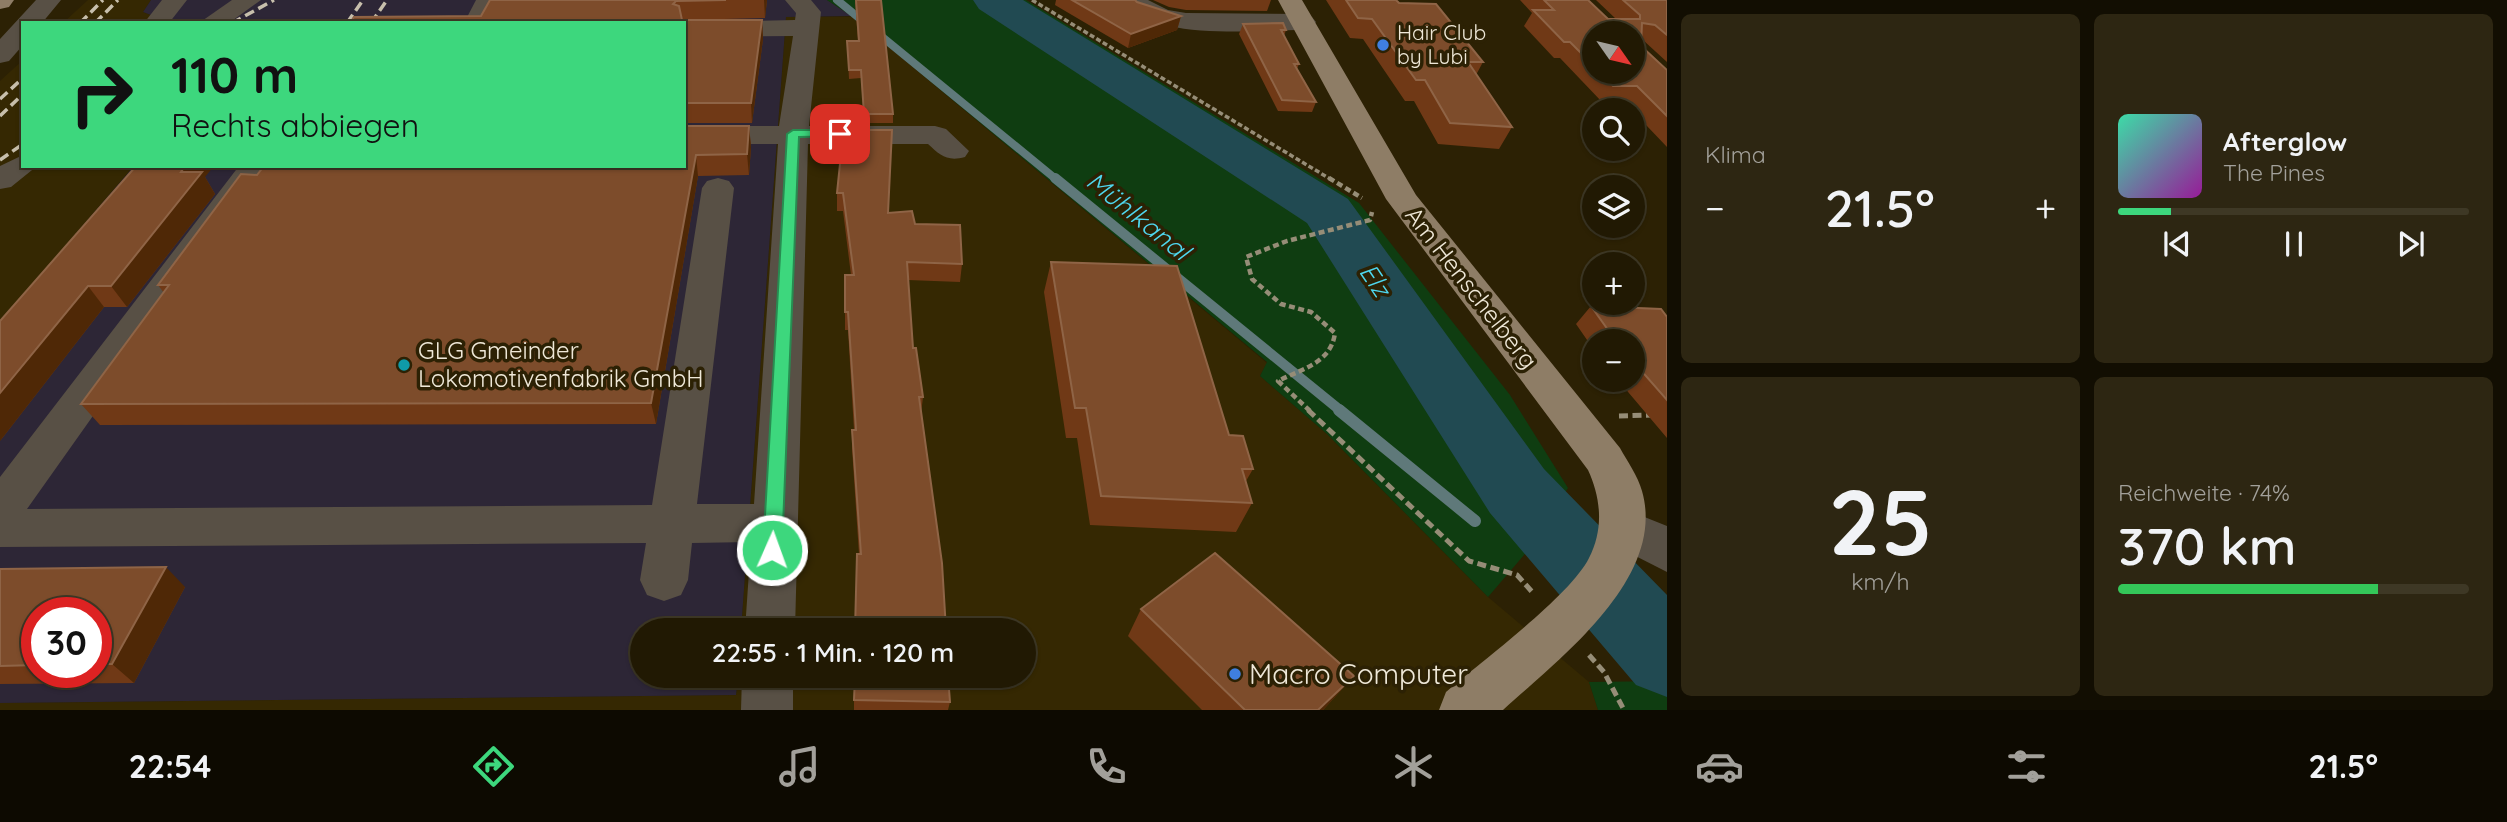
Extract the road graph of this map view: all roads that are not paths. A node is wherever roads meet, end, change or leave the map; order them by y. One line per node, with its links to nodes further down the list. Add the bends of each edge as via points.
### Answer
1 (49, 0): 8 (street)
2 (175, 0): 9 (street)
3 (249, 0): 10 (street)
4 (488, 0): 11 (street)
5 (1133, 0): 6 (street, via 1145,11 1179,20)
6 (1297, 11): 26 (main road, Am Henschelberg, via 1402,199 1605,460 1620,491)
7 (802, 14): 12 (street); 15 (street)
8 (30, 21)
9 (158, 21)
10 (214, 21)
11 (477, 21)
12 (686, 29)
13 (21, 31): 14 (street)
14 (0, 55)
15 (793, 134): 16 (street); 17 (street, via 934,135); 23 (street)
16 (686, 135)
17 (954, 151)
18 (21, 164): 20 (street)
19 (254, 168): 22 (street)
20 (0, 180)
21 (718, 188): 24 (street)
22 (0, 511)
23 (773, 523): 24 (street); 29 (street)
24 (671, 524): 25 (street); 28 (street)
25 (0, 528)
26 (1618, 543): 27 (street, via 1650,539); 32 (main road, via 1569,618)
27 (1667, 552)
28 (664, 580)
29 (770, 618)
30 (768, 688): 31 (street)
31 (767, 710)
32 (1465, 710)

